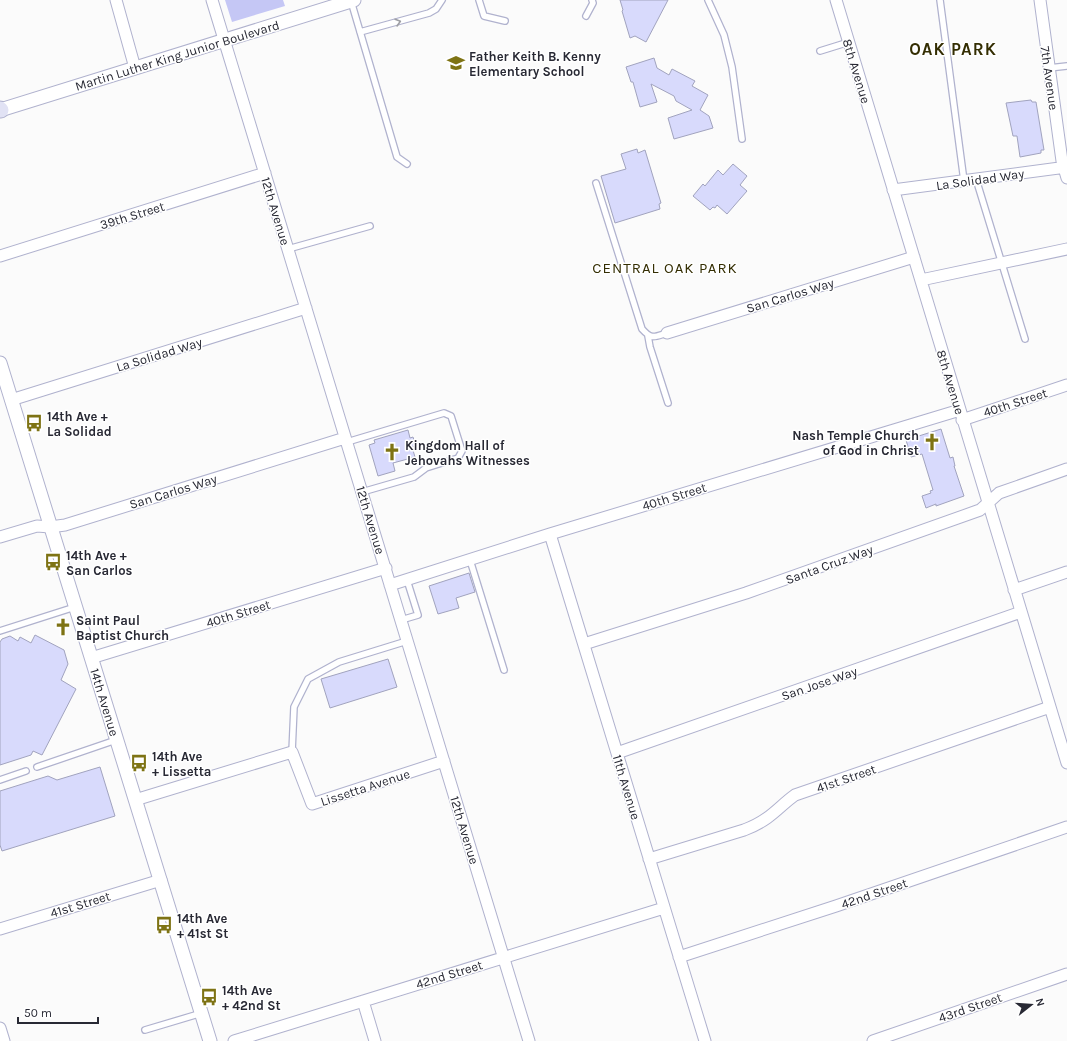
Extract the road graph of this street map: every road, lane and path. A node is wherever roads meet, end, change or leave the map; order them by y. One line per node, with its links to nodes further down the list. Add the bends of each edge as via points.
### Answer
1 (116, 0): 18 (street)
2 (212, 0): 14 (street, 12th Avenue)
3 (351, 0): 13 (lane); 14 (street, Martin Luther King Junior Boulevard)
4 (442, 0): 13 (lane, one-way to 4, via 429,13 436,9)
5 (479, 0): 12 (lane, via 484,16)
6 (592, 0): 11 (lane)
7 (708, 0): 21 (lane, via 724,35)
8 (836, 0): 15 (street, 8th Avenue)
9 (940, 0): 27 (lane)
10 (1040, 0): 19 (street, 7th Avenue)
11 (586, 16)
12 (505, 21)
13 (360, 32): 22 (lane, via 397,157)
14 (224, 40): 18 (street, Martin Luther King Junior Boulevard); 24 (street, 12th Avenue)
15 (848, 42): 16 (lane); 29 (street, 8th Avenue)
16 (820, 51)
17 (1067, 66): 19 (lane)
18 (136, 68): 20 (street, Martin Luther King Junior Boulevard)
19 (1049, 68): 23 (street, 7th Avenue, via 1062,161)
20 (0, 110)
21 (742, 139)
22 (407, 164)
23 (1065, 167): 25 (street, 7th Avenue); 26 (street, La Solidad Way)
24 (265, 173): 31 (street, 12th Avenue); 33 (street, 39th Street)
25 (1067, 178)
26 (976, 179): 27 (street, La Solidad Way); 35 (lane)
27 (964, 181): 29 (street, La Solidad Way)
28 (596, 183): 39 (lane, via 642,330)
29 (893, 190): 34 (street, 8th Avenue)
30 (370, 226): 31 (lane)
31 (288, 249): 37 (street, 12th Avenue)
32 (1067, 249): 35 (street)
33 (0, 256)
34 (914, 257): 36 (street, 8th Avenue); 38 (street, San Carlos Way)
35 (1002, 262): 36 (street); 40 (lane)
36 (920, 280): 45 (street, 8th Avenue)
37 (306, 308): 43 (street, La Solidad Way); 46 (street, 12th Avenue)
38 (667, 333): 39 (lane)
39 (648, 336): 44 (lane)
40 (1025, 339)
41 (1, 368): 43 (street, 14th Avenue)
42 (1067, 385): 45 (street, 40th Street)
43 (11, 400): 50 (street, 14th Avenue)
44 (668, 403)
45 (961, 415): 49 (street, 8th Avenue); 51 (street, 40th Street)
46 (346, 440): 48 (street, 12th Avenue); 48 (lane, via 444,413 451,416 462,451 458,458 426,468 414,477); 50 (street, San Carlos Way, via 65,525)
47 (1067, 469): 49 (street, Santa Cruz Way, via 999,493)
48 (362, 492): 54 (street, 12th Avenue)
49 (988, 502): 58 (street, 8th Avenue); 64 (street, Santa Cruz Way, via 980,510 753,591)
50 (50, 527): 52 (street, San Carlos Way, via 36,526); 59 (street, 14th Avenue)
51 (550, 534): 53 (street, 40th Street); 64 (street, 11th Avenue)
52 (0, 537)
53 (470, 560): 56 (street, 40th Street); 66 (lane)
54 (386, 568): 57 (street, 12th Avenue); 65 (street, 40th Street)
55 (1067, 572): 58 (street)
56 (407, 580): 57 (street, 40th Street); 61 (lane, via 418,615)
57 (390, 585): 61 (street, 12th Avenue)
58 (1014, 590): 60 (street, 8th Avenue)
59 (75, 607): 62 (lane); 65 (street, 14th Avenue)
60 (1021, 612): 67 (street, 8th Avenue); 70 (street, San Jose Way)
61 (401, 620): 63 (street, 12th Avenue)
62 (0, 631)
63 (407, 641): 69 (lane, via 339,662 308,679 294,707); 71 (street, 12th Avenue)
64 (584, 644): 70 (street, 11th Avenue)
65 (91, 658): 68 (street, 14th Avenue)
66 (504, 670)
67 (1050, 707): 72 (street, 8th Avenue); 78 (street, 41st Street, via 795,795 757,825)
68 (116, 740): 73 (lane); 76 (street, 14th Avenue)
69 (292, 752): 71 (street, Lissetta Avenue, via 312,804); 76 (street)
70 (617, 753): 78 (street, 11th Avenue)
71 (444, 761): 82 (street, 12th Avenue)
72 (1067, 763)
73 (37, 767)
74 (26, 771): 75 (lane)
75 (0, 780)
76 (136, 800): 79 (street, 14th Avenue)
77 (1067, 827): 83 (street, 42nd Street)
78 (649, 858): 80 (street, 11th Avenue)
79 (161, 880): 81 (street, 41st Street); 86 (street, 14th Avenue)
80 (664, 908): 82 (street, 42nd Street); 83 (street, 11th Avenue)
81 (0, 929)
82 (504, 957): 85 (street, 42nd Street); 93 (street, 12th Avenue)
83 (679, 957): 94 (street, 11th Avenue)
84 (1067, 974): 95 (street, 43rd Street)
85 (363, 1001): 91 (street, 42nd Street); 92 (street)
86 (202, 1013): 88 (lane); 90 (street, 14th Avenue)
87 (0, 1028): 89 (street)
88 (144, 1030)
89 (4, 1041)
90 (210, 1041)
91 (234, 1041)
92 (375, 1041)
93 (529, 1041)
94 (705, 1041)
95 (873, 1041)

